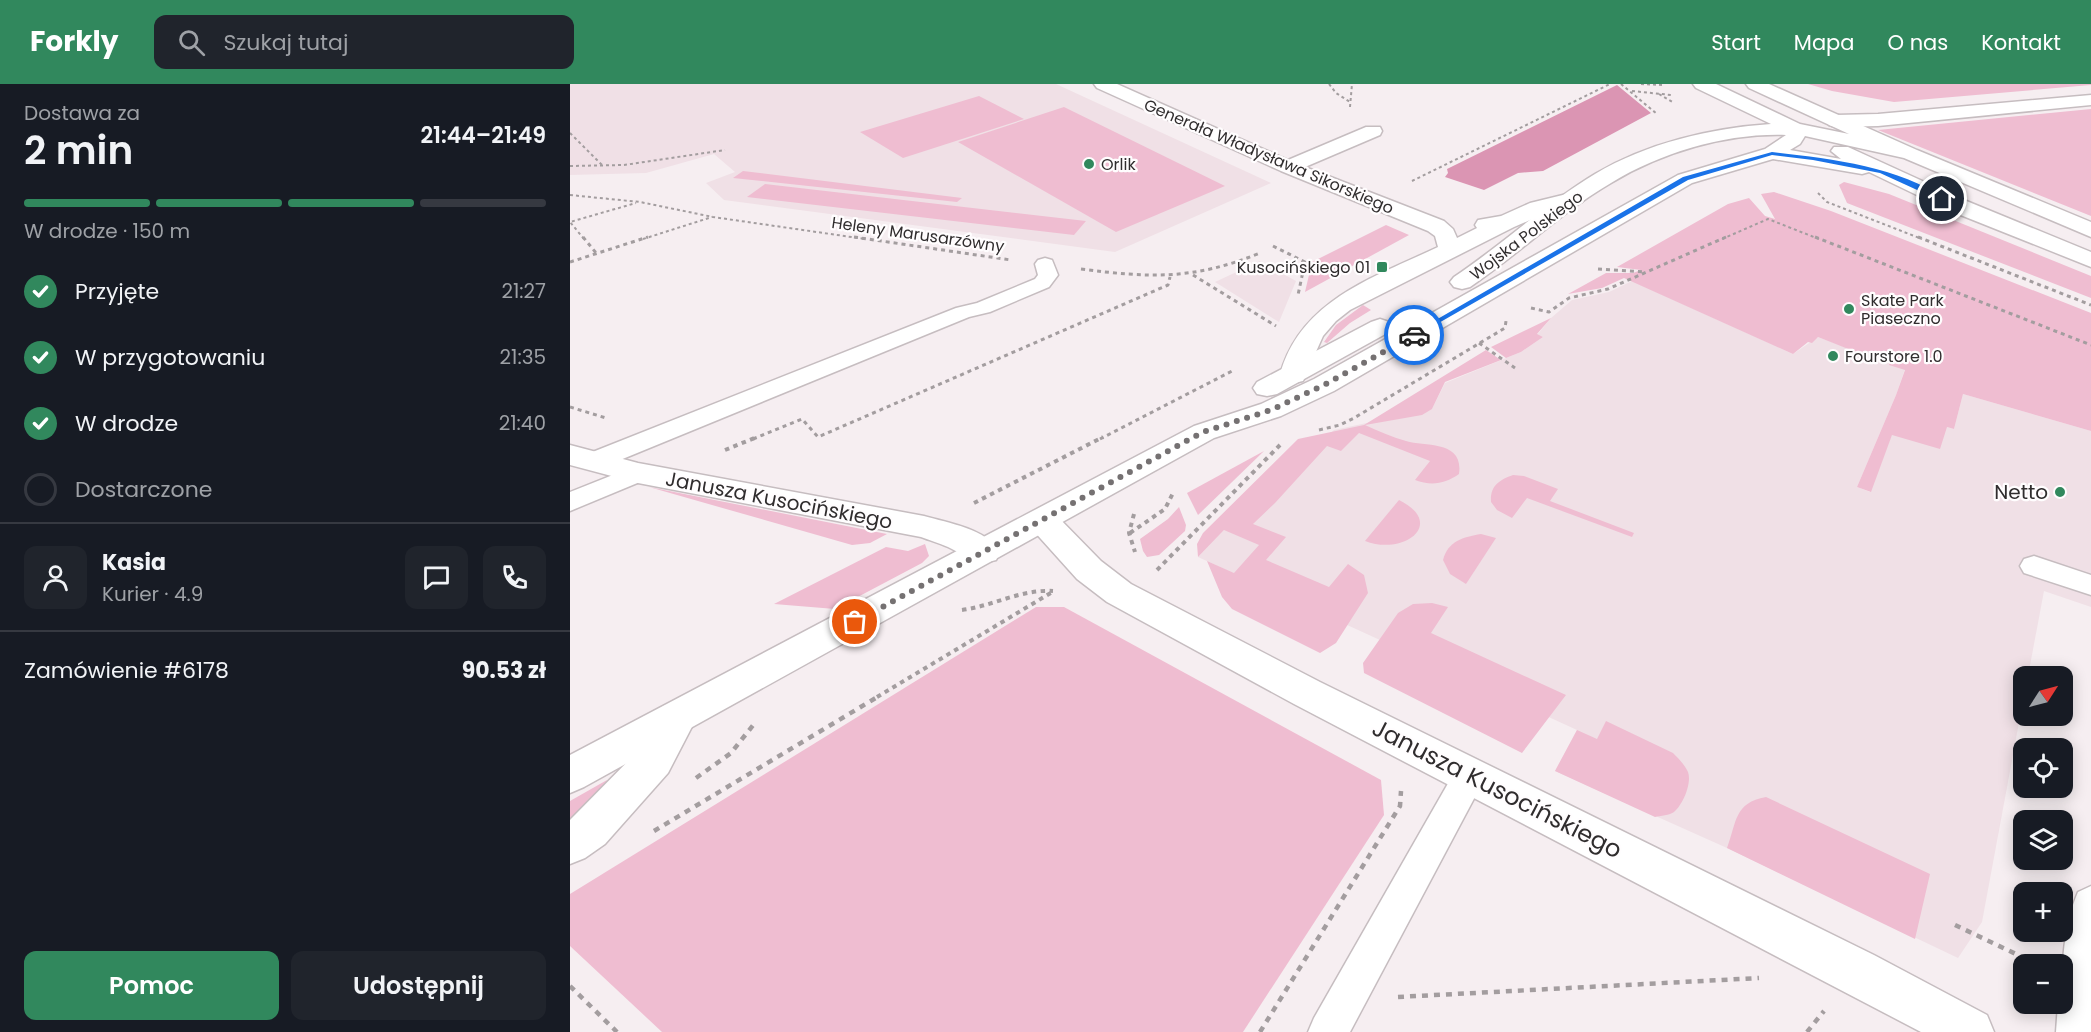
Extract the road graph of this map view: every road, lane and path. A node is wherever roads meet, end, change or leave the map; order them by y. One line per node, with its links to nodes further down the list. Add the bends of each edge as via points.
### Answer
1 (1103, 84): 23 (street, Generała Władysława Sikorskiego)
2 (1329, 84): 10 (path)
3 (1610, 84): 25 (path)
4 (1621, 84): 12 (path)
5 (1641, 84): 8 (path)
6 (1702, 84): 11 (street)
7 (1755, 84): 13 (street)
8 (1663, 85)
9 (2091, 100): 13 (street)
10 (1350, 103)
11 (1744, 104): 14 (street); 17 (street, via 1745,115)
12 (1657, 114)
13 (1836, 121): 14 (street); 20 (street)
14 (1799, 130): 17 (street, Wojska Polskiego); 19 (street, Wojska Polskiego, via 1793,140); 20 (street); 24 (street)
15 (1372, 132): 23 (street)
16 (570, 133): 21 (path)
17 (1734, 133): 27 (street, Wojska Polskiego, via 1639,160)
18 (725, 150): 21 (path)
19 (1772, 153): 24 (street, Wojska Polskiego); 56 (street, Wojska Polskiego, via 1685,178 1324,385 1271,410)
20 (1910, 154): 33 (street)
21 (603, 165): 22 (path)
22 (570, 166)
23 (1288, 167): 32 (street, Generała Władysława Sikorskiego)
24 (1882, 171): 38 (street)
25 (1410, 182)
26 (570, 195): 28 (path, Heleny Marusarzówny)
27 (1575, 198): 31 (street); 53 (street, Wojska Polskiego, via 1461,284)
28 (640, 202): 30 (path, Heleny Marusarzówny); 37 (path, via 570,222)
29 (1827, 202): 46 (path)
30 (713, 217): 37 (path); 40 (path, Heleny Marusarzówny)
31 (1506, 222): 32 (street); 35 (street)
32 (1436, 226): 35 (street, via 1445,234)
33 (2091, 230)
34 (1273, 246): 45 (path, via 1305,262)
35 (1450, 251): 53 (street, via 1371,289 1321,321 1296,362)
36 (1260, 253): 43 (path, Heleny Marusarzówny)
37 (597, 254): 39 (path)
38 (2091, 260)
39 (570, 262)
40 (1045, 264): 44 (path, Heleny Marusarzówny); 55 (lane, via 1048,275 1042,283)
41 (1594, 269): 42 (path)
42 (1645, 272): 47 (path, via 1608,289 1569,298 1549,312); 49 (path, via 1768,219)
43 (1192, 274): 44 (path, Heleny Marusarzówny); 48 (path)
44 (1170, 278): 55 (path, via 1168,285 818,437 802,418 727,451)
45 (1295, 305)
46 (2091, 305)
47 (1530, 308)
48 (1279, 328)
49 (2091, 345)
50 (1486, 346): 51 (path)
51 (1515, 368)
52 (1238, 369): 60 (path)
53 (1293, 375): 56 (street, Wojska Polskiego, via 1246,399)
54 (570, 407): 55 (path, via 643,430)
55 (670, 429): 57 (lane)
56 (1203, 432): 61 (street, Wojska Polskiego)
57 (582, 458): 58 (street, Janusza Kusocińskiego)
58 (638, 472): 59 (lane); 65 (street, Janusza Kusocińskiego, via 924,527)
59 (570, 502)
60 (970, 505)
61 (1043, 521): 65 (street, Wojska Polskiego); 75 (street, Janusza Kusocińskiego, via 1089,570 1119,593)
62 (1193, 532): 67 (path)
63 (1129, 533): 64 (path)
64 (1131, 546)
65 (984, 552): 72 (street, Wojska Polskiego)
66 (2034, 566): 68 (lane)
67 (1152, 574)
68 (2091, 585)
69 (1054, 591): 70 (path); 71 (path, via 1036,589 985,606); 78 (path)
70 (1064, 596)
71 (951, 611)
72 (678, 717): 74 (street, Wojska Polskiego); 79 (street, via 654,761 590,830)
73 (762, 718): 76 (path, via 731,753)
74 (570, 775)
75 (1470, 776): 85 (lane); 89 (street, Janusza Kusocińskiego)
76 (693, 780)
77 (1400, 786): 87 (path, via 1400,806)
78 (651, 833)
79 (570, 844)
80 (2091, 904): 90 (lane, via 2078,984)
81 (1955, 925): 82 (path)
82 (2016, 954)
83 (1770, 977): 85 (path)
84 (570, 986): 86 (path)
85 (1346, 1000): 88 (lane)
86 (617, 1032)
87 (1260, 1032)
88 (1328, 1032)
89 (1970, 1032)
90 (2076, 1032)

